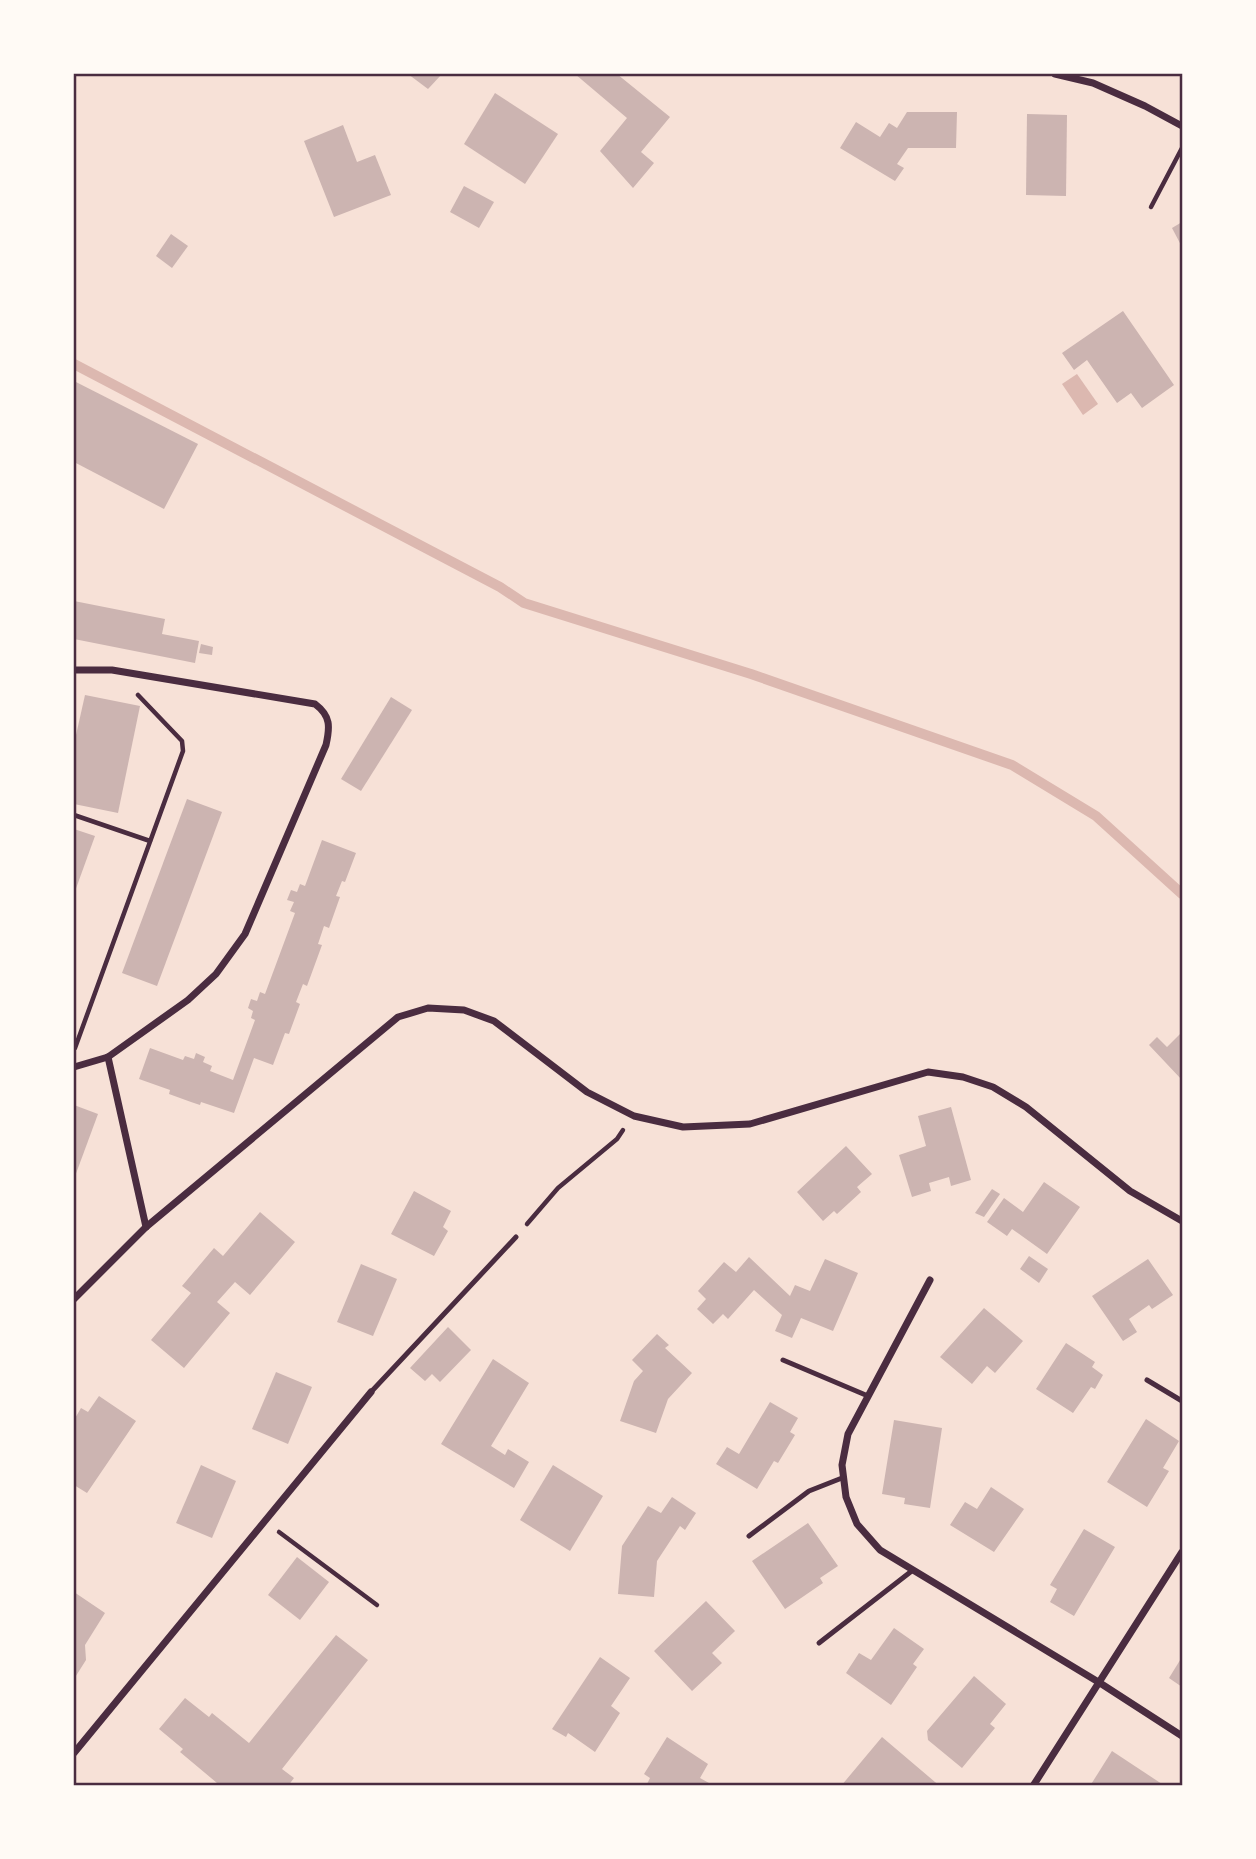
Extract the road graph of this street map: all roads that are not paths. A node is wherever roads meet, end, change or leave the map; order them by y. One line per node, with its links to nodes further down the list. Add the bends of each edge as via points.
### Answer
1 (1055, 74): 2 (street, via 1093,83)
2 (1182, 126)
3 (74, 670): 4 (street, via 112,670 307,702 324,711 330,724 326,745 244,934 216,974 188,1000)
4 (108, 1058): 5 (street); 7 (street)
5 (74, 1067)
6 (1182, 1221): 7 (street, via 1130,1191 1026,1107 963,1077 928,1072 750,1124 682,1127 634,1116 587,1092 494,1021 464,1010 428,1008 398,1017)
7 (146, 1227): 10 (street)
8 (516, 1237): 13 (lane)
9 (930, 1280): 14 (street)
10 (74, 1300)
11 (783, 1360): 14 (lane)
12 (1147, 1380): 15 (lane)
13 (371, 1392): 23 (street)
14 (868, 1395): 16 (street, via 848,1434)
15 (1182, 1401)
16 (842, 1478): 17 (lane, via 809,1491); 19 (street, via 857,1524 880,1550)
17 (749, 1536)
18 (1182, 1552): 21 (street)
19 (913, 1569): 20 (lane); 21 (street)
20 (818, 1643)
21 (1100, 1683): 22 (street); 24 (street)
22 (1182, 1736)
23 (74, 1753)
24 (1033, 1786)

